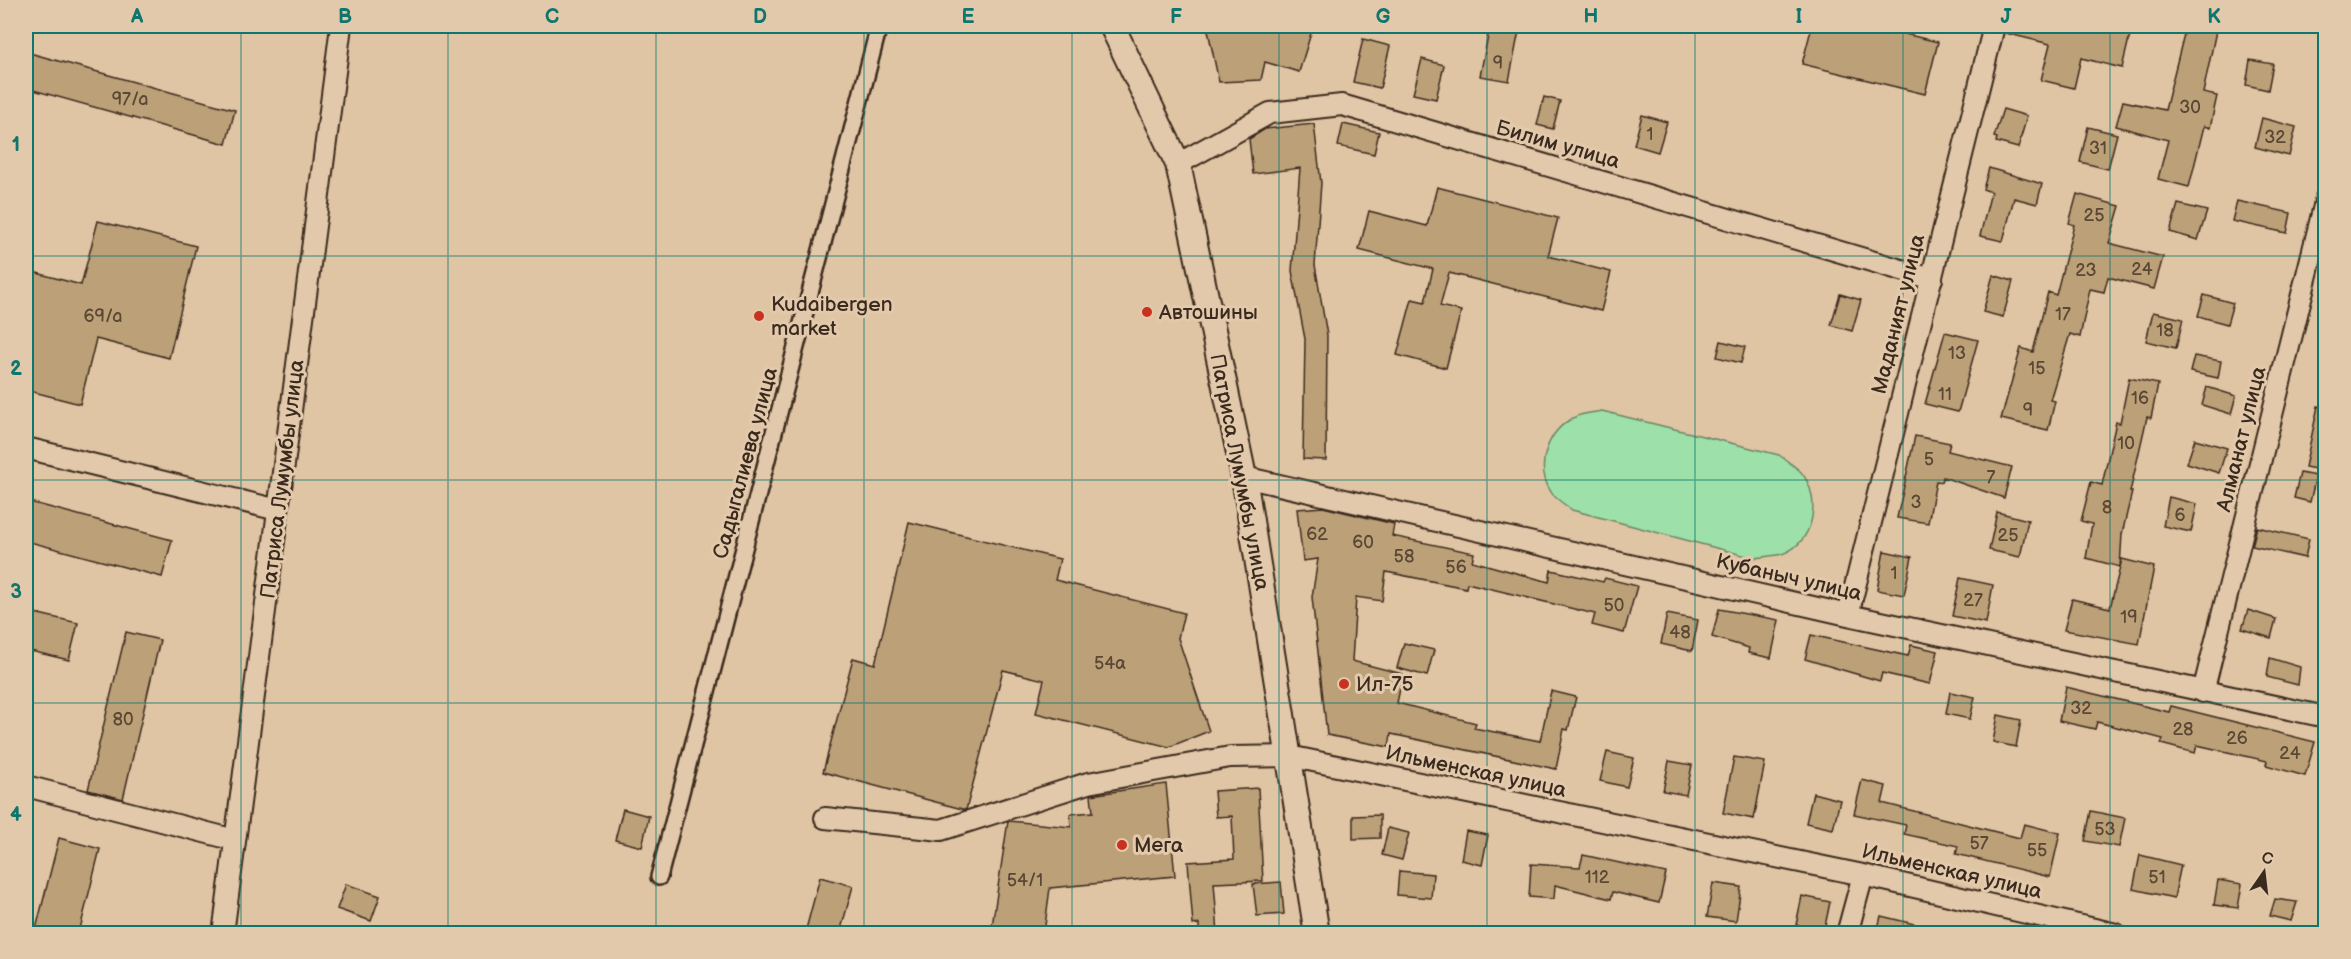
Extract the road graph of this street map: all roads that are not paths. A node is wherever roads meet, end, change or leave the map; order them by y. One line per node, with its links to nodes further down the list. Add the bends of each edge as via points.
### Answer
1 (341, 26): 10 (street, Патриса Лумумбы улица)
2 (879, 26): 19 (street, Садыгалиева улица)
3 (1112, 26): 5 (street, Патриса Лумумбы улица)
4 (1989, 27): 7 (street, Маданият улица)
5 (1178, 164): 7 (street, Билим улица, via 1270,113 1342,105); 9 (street, Патриса Лумумбы улица)
6 (2325, 198): 12 (street, Алманат улица)
7 (1932, 279): 11 (street, Маданият улица)
8 (26, 448): 10 (street)
9 (1244, 477): 11 (street, Кубаныч улица); 14 (street, Патриса Лумумбы улица)
10 (278, 510): 17 (street, Патриса Лумумбы улица)
11 (1848, 615): 12 (street, Кубаныч улица)
12 (2203, 692): 13 (street, Кубаныч улица)
13 (2325, 717)
14 (1289, 756): 16 (street, Ильменская улица, via 1230,757 1088,783 941,830); 18 (street, Ильменская улица); 21 (street, Патриса Лумумбы улица)
15 (26, 786): 17 (street)
16 (825, 818)
17 (235, 840): 20 (street, Патриса Лумумбы улица)
18 (1863, 875): 22 (street); 23 (street, Ильменская улица)
19 (659, 877)
20 (223, 933)
21 (1317, 933)
22 (1847, 933)
23 (2116, 933)

